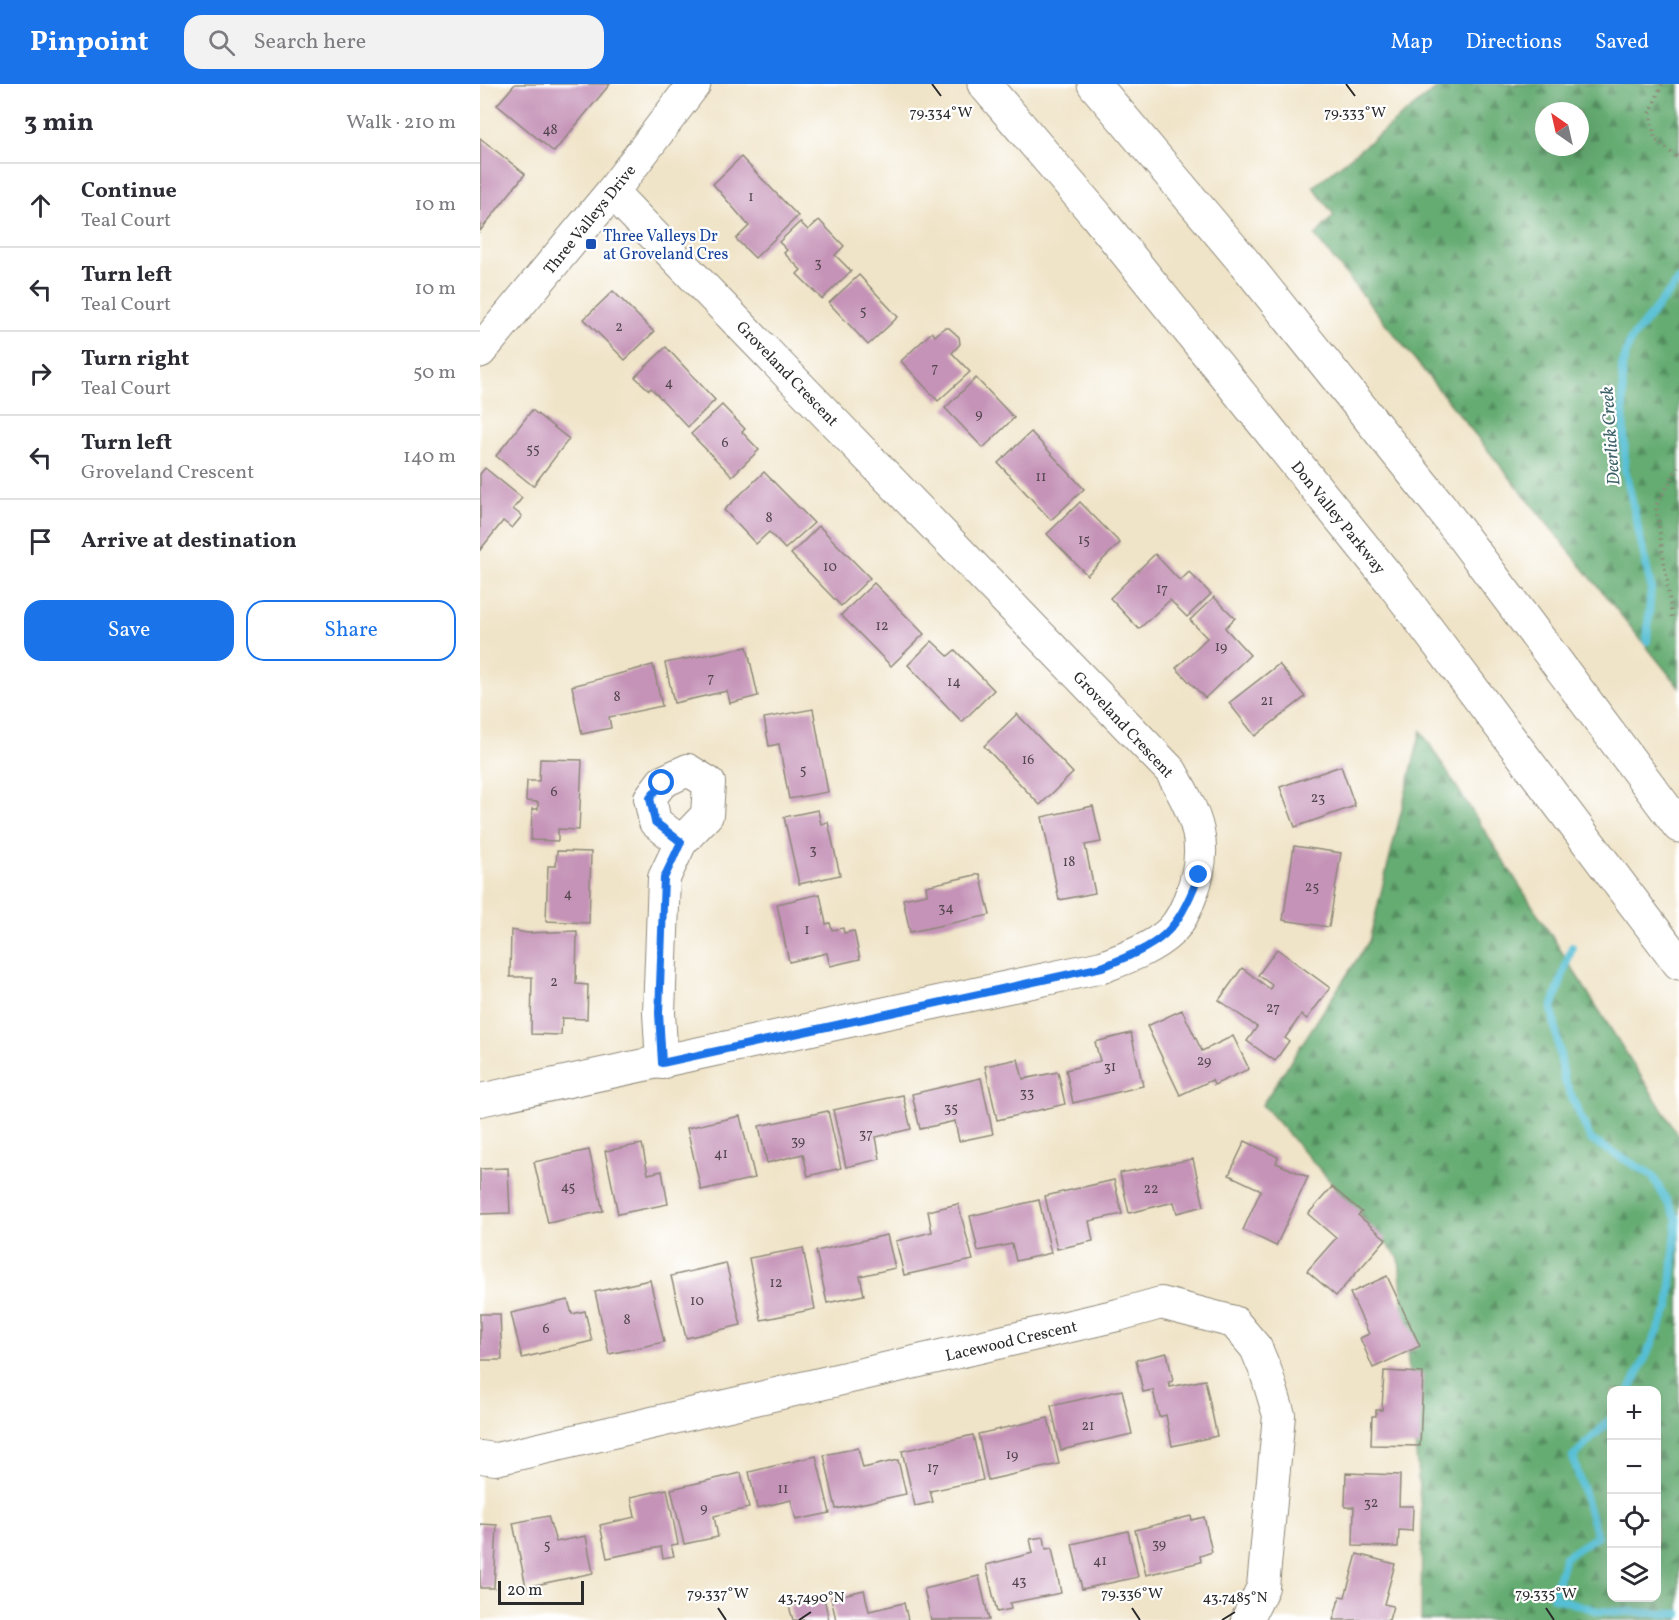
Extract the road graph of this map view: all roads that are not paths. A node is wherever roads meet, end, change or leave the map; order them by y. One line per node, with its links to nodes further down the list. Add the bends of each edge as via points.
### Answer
1 (694, 84): 4 (main road, Three Valleys Drive)
2 (984, 84): 8 (main road, Don Valley Parkway, via 1096,214 1391,581)
3 (1094, 84): 6 (main road, via 1244,262 1439,505)
4 (612, 192): 5 (main road, Three Valleys Drive); 9 (street, Groveland Crescent, via 1171,771 1197,823 1203,850 1199,875 1172,930 1142,951 1102,967)
5 (480, 351)
6 (1679, 826)
7 (681, 842): 9 (street, via 664,878 659,1013)
8 (1679, 963)
9 (662, 1063): 10 (street, Groveland Crescent)
10 (480, 1100)
11 (480, 1457): 12 (street, Lacewood Crescent, via 496,1459 1161,1303 1234,1322 1256,1348 1272,1388 1279,1415 1267,1554 1263,1587)
12 (1246, 1620)

